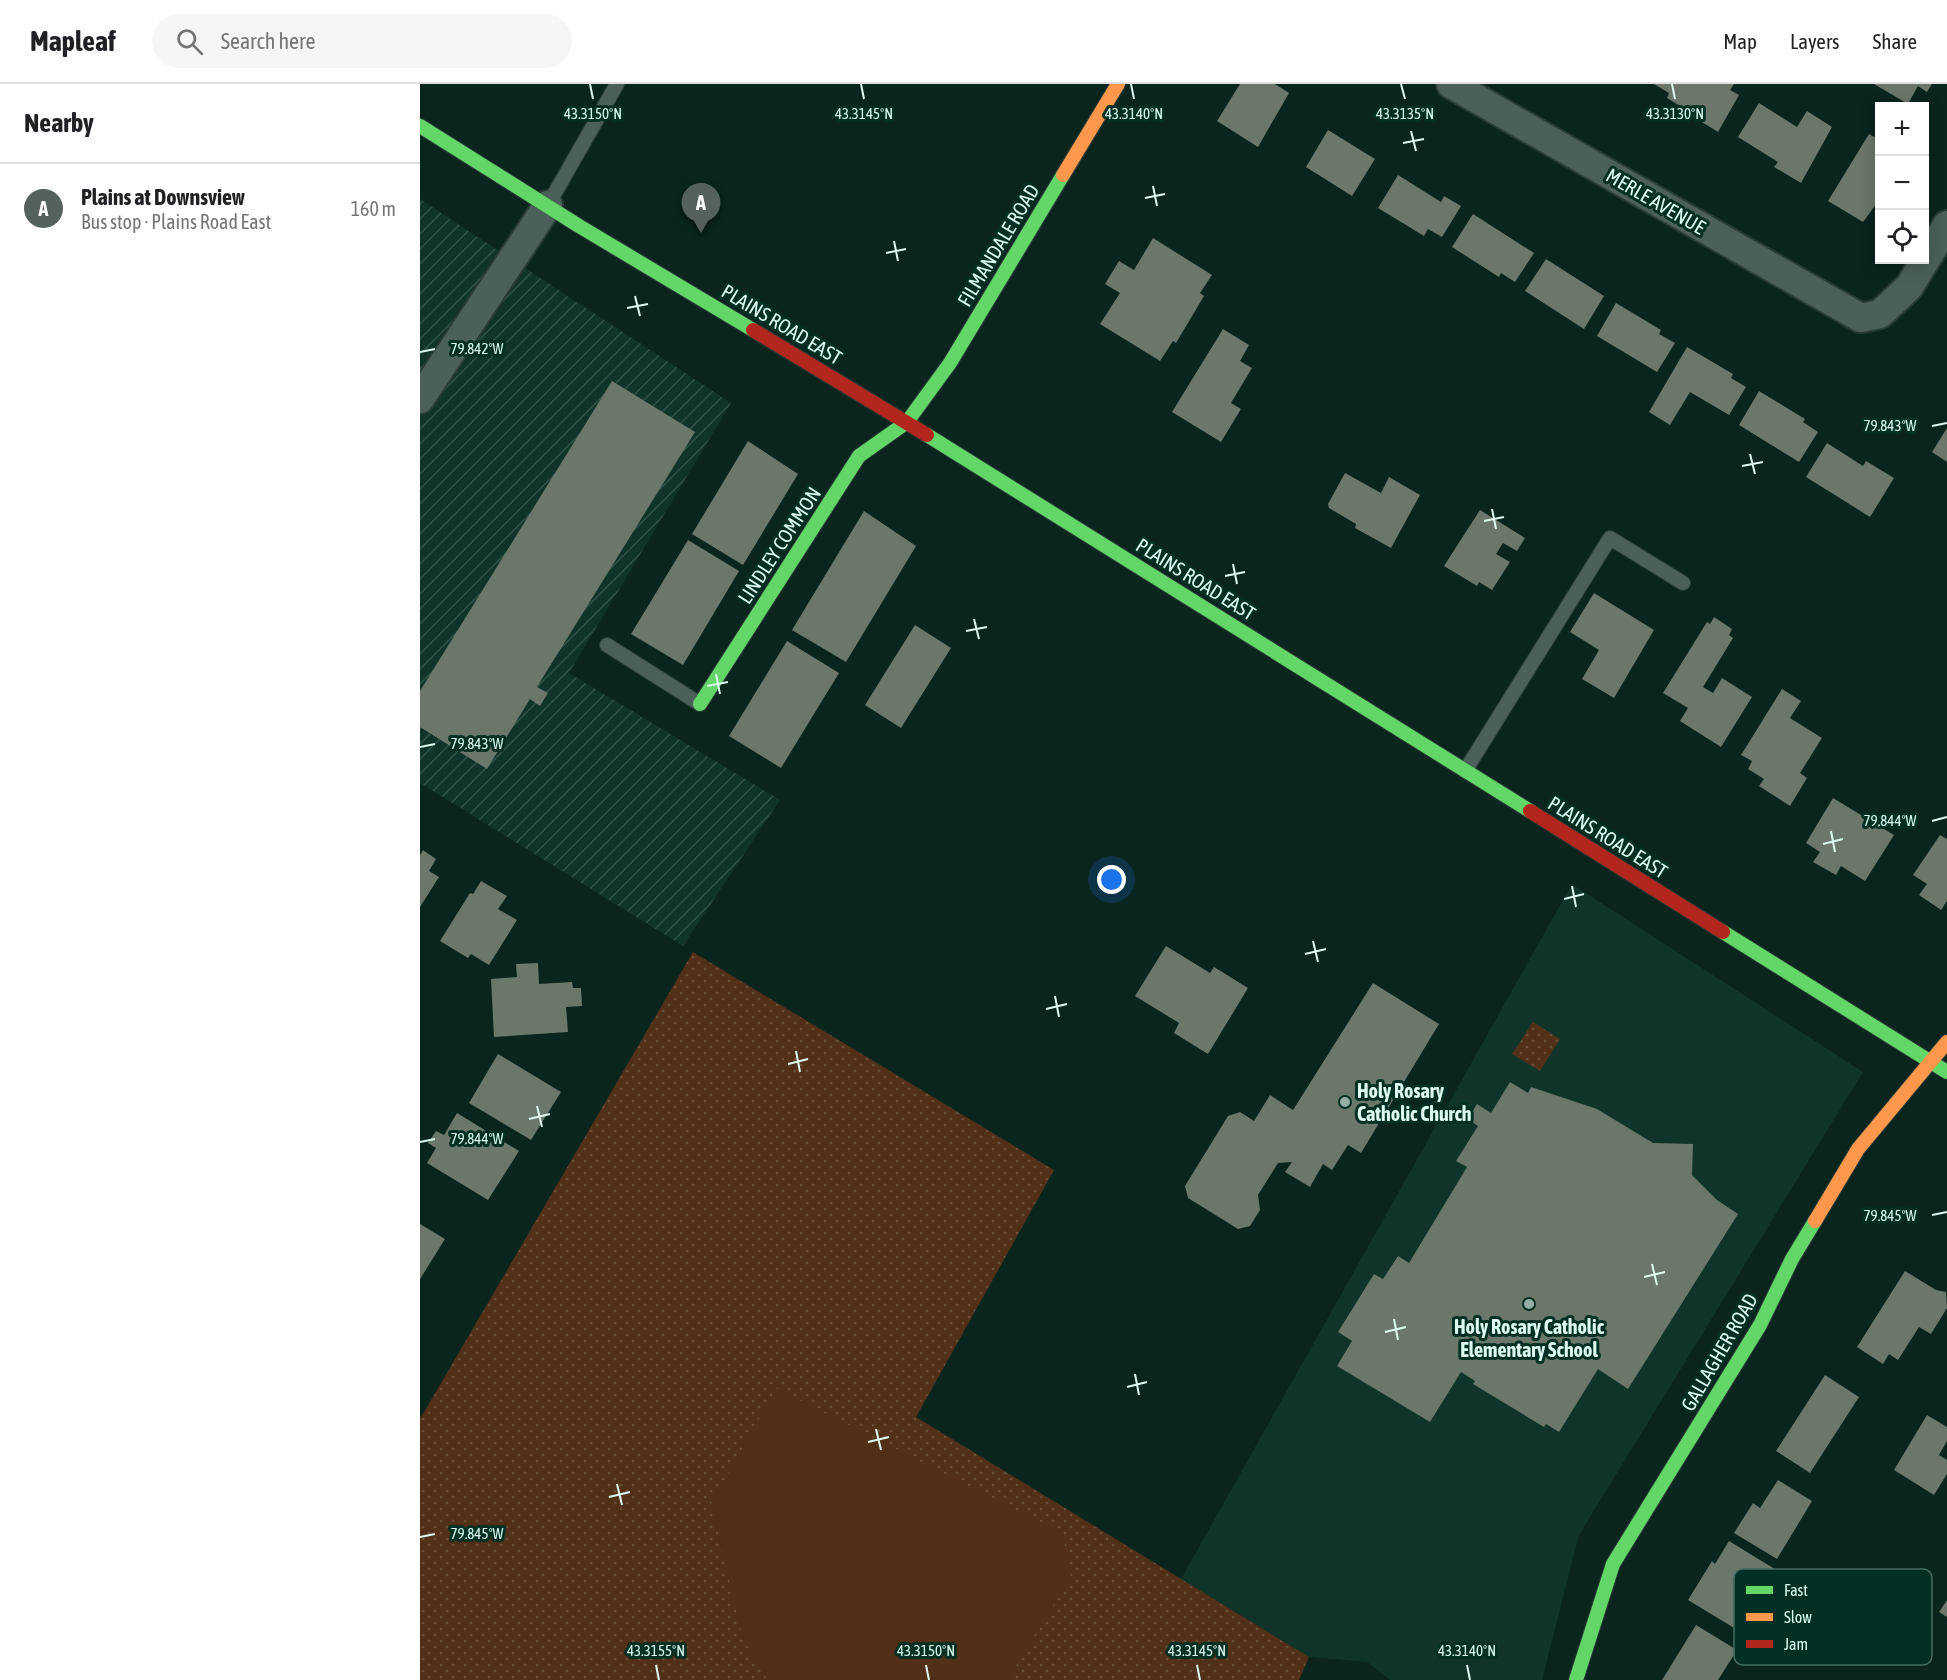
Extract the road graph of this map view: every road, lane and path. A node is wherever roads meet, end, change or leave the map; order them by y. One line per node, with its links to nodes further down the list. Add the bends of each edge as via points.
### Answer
1 (617, 84): 5 (lane)
2 (1118, 84): 8 (main road, FILMANDALE ROAD, via 950,363)
3 (1450, 84): 6 (street, MERLE AVENUE, via 1861,318 1880,314 1909,287)
4 (420, 126): 5 (main road, PLAINS ROAD EAST)
5 (548, 205): 7 (street); 8 (main road, PLAINS ROAD EAST)
6 (1947, 225)
7 (420, 399)
8 (907, 422): 11 (main road, LINDLEY COMMON, via 859,456); 12 (main road, PLAINS ROAD EAST)
9 (1683, 583): 12 (lane, via 1610,538)
10 (607, 645): 11 (lane)
11 (700, 704)
12 (1465, 771): 14 (main road, PLAINS ROAD EAST)
13 (1947, 1042): 14 (main road, GALLAGHER ROAD)
14 (1931, 1063): 15 (main road, PLAINS ROAD EAST); 16 (main road, GALLAGHER ROAD, via 1858,1149 1792,1259 1760,1325 1613,1564)
15 (1947, 1072)
16 (1576, 1680)

